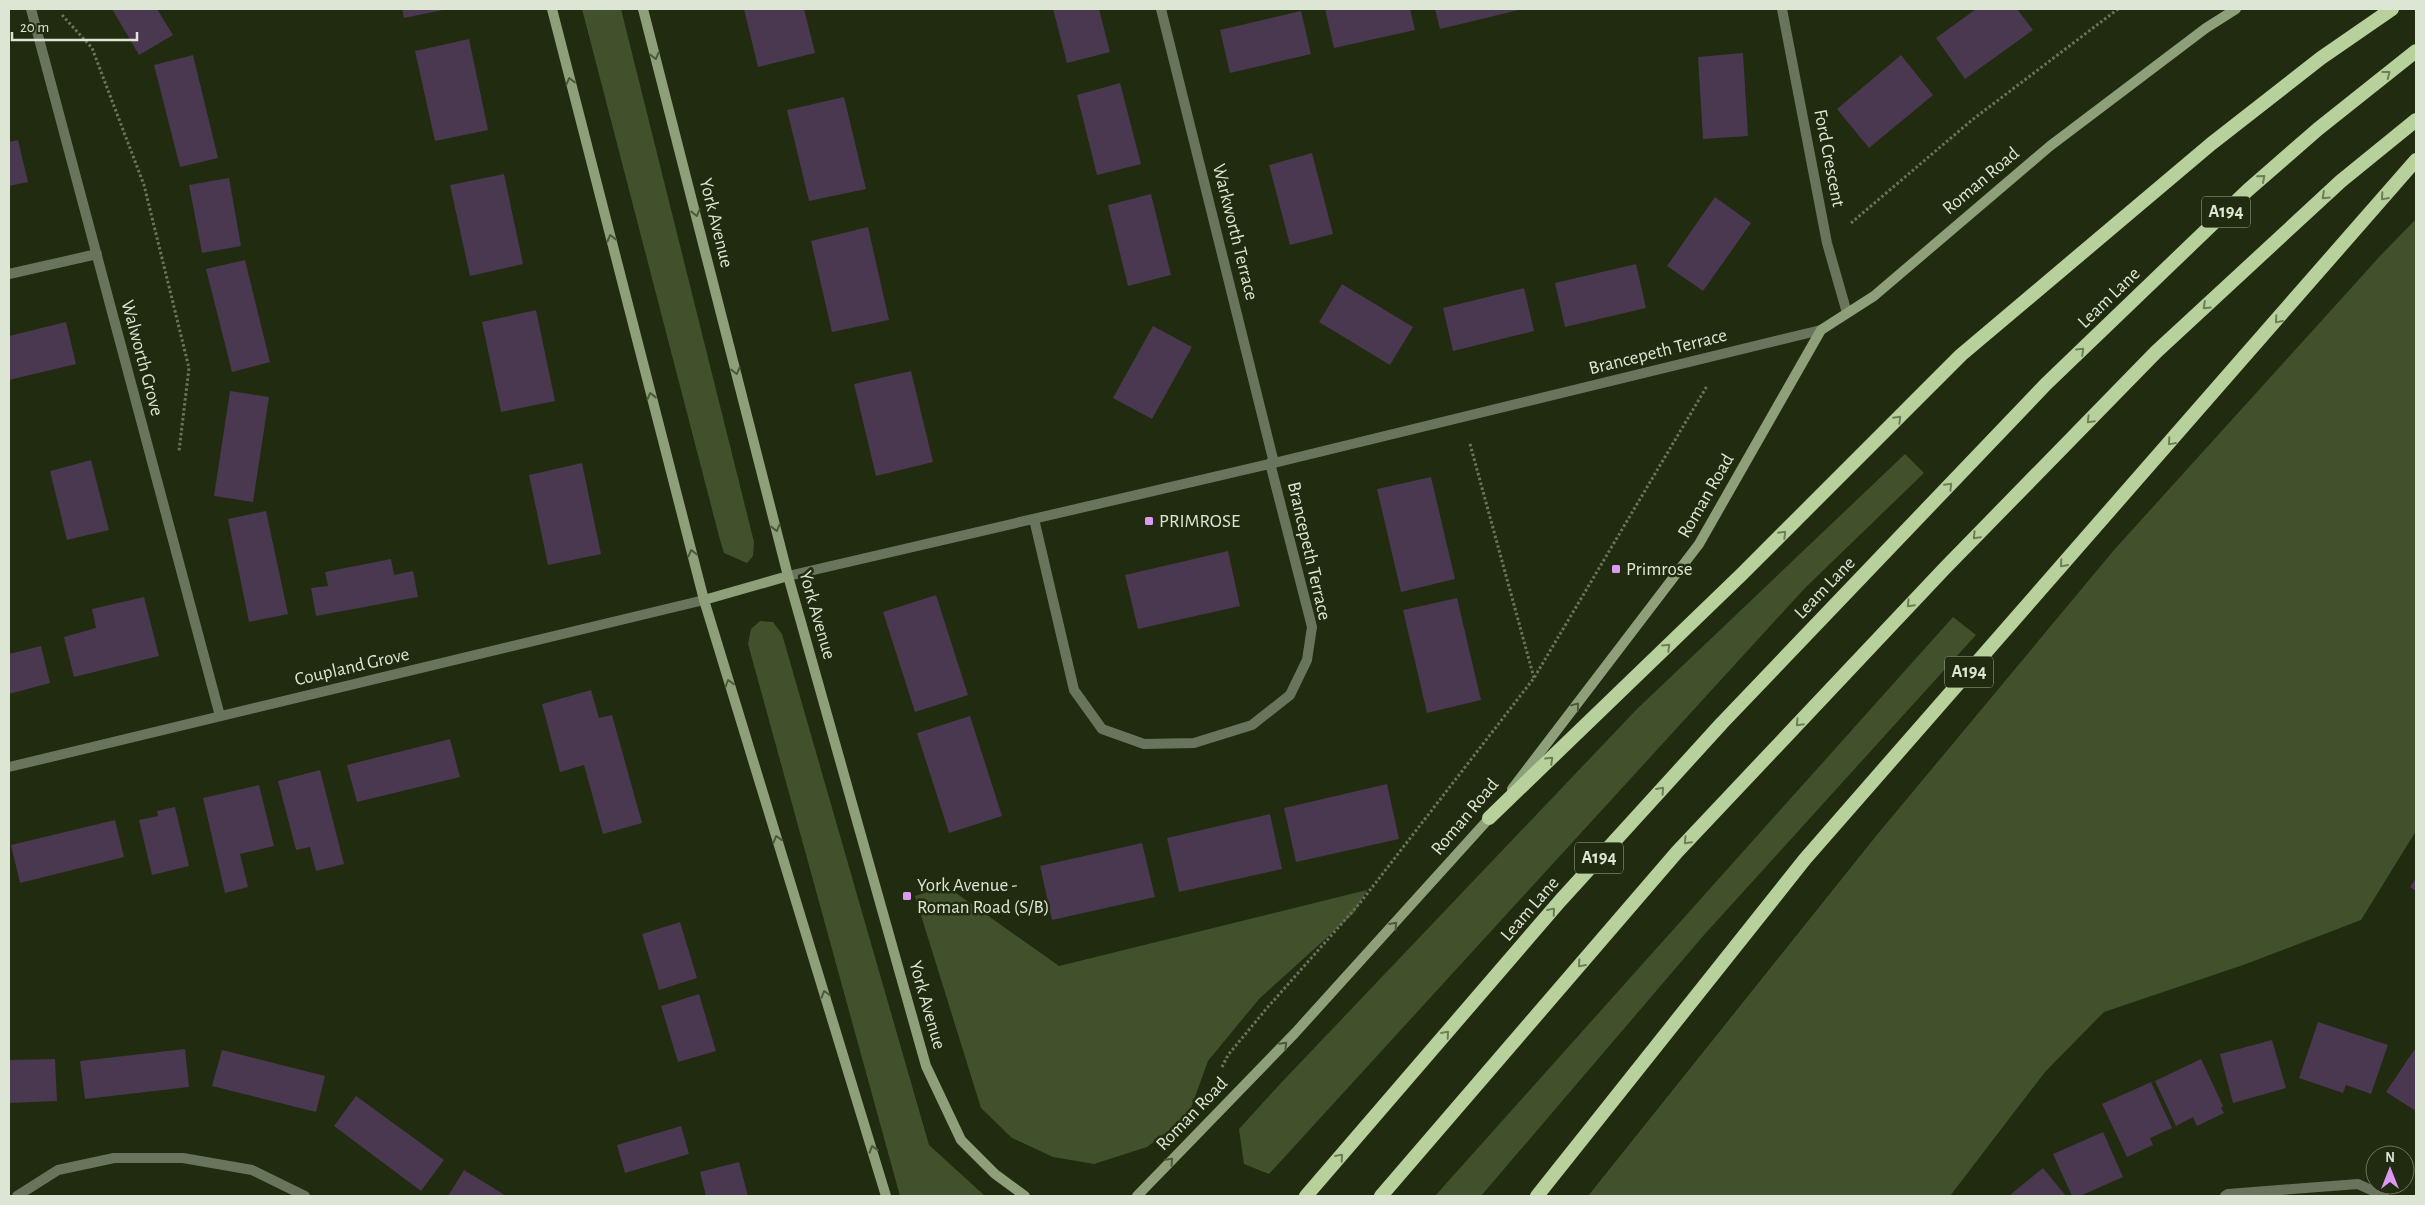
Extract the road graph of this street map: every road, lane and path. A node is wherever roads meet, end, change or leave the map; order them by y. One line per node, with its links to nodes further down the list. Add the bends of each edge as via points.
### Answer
1 (31, 9): 14 (street, Walworth Grove)
2 (56, 9): 20 (path, via 92,48 144,185 189,368)
3 (552, 9): 24 (main road, one-way to 3)
4 (643, 9): 23 (main road, York Avenue, one-way to 23)
5 (1161, 9): 21 (street, Warkworth Terrace)
6 (1782, 9): 13 (street, Ford Crescent)
7 (2118, 9): 13 (path, via 1972,120)
8 (2236, 9): 16 (main road, Roman Road, via 2050,146 1874,296)
9 (2392, 9): 28 (highway, one-way to 9, via 1741,575 1961,355 2211,144 2321,58)
10 (2416, 51): 30 (highway, Leam Lane / A194, one-way to 10, via 1560,902 1715,730 2046,384 2248,190)
11 (2416, 120): 36 (highway, A194, one-way to 36, via 2341,181 2156,352 1944,569 1677,852)
12 (2416, 160): 37 (highway, A194, one-way to 37, via 1804,859)
13 (1828, 243): 16 (street, Ford Crescent)
14 (97, 254): 15 (street); 26 (street, Walworth Grove)
15 (9, 274)
16 (1847, 312): 17 (main road, Roman Road)
17 (1821, 330): 18 (street, Brancepeth Terrace); 28 (main road, Roman Road, one-way to 17, via 1699,544)
18 (1727, 353): 19 (street, Brancepeth Terrace); 25 (path)
19 (1462, 417): 21 (street, Brancepeth Terrace); 25 (path)
20 (179, 453)
21 (1272, 463): 22 (street, Brancepeth Terrace); 22 (street, Brancepeth Terrace, via 1312,627 1306,660 1290,695 1252,725 1194,743 1144,744 1102,729 1074,690)
22 (1034, 519): 23 (street, Brancepeth Terrace)
23 (788, 576): 24 (main road); 34 (main road, York Avenue, via 926,1066 961,1140 995,1174)
24 (704, 600): 26 (street, Coupland Grove); 33 (main road, one-way to 24)
25 (1534, 678): 29 (path, via 1360,903 1228,1055)
26 (220, 716): 27 (street, Coupland Grove)
27 (9, 767)
28 (1489, 818): 35 (main road, Roman Road, one-way to 28, via 1295,1034)
29 (1219, 1072)
30 (1307, 1195)
31 (17, 1196): 32 (street, via 58,1170 114,1158 183,1158 252,1170)
32 (306, 1196)
33 (886, 1196)
34 (1025, 1196)
35 (1137, 1196)
36 (1381, 1196)
37 (1537, 1196)
38 (2225, 1196): 39 (street, via 2358,1184)
39 (2384, 1196)

